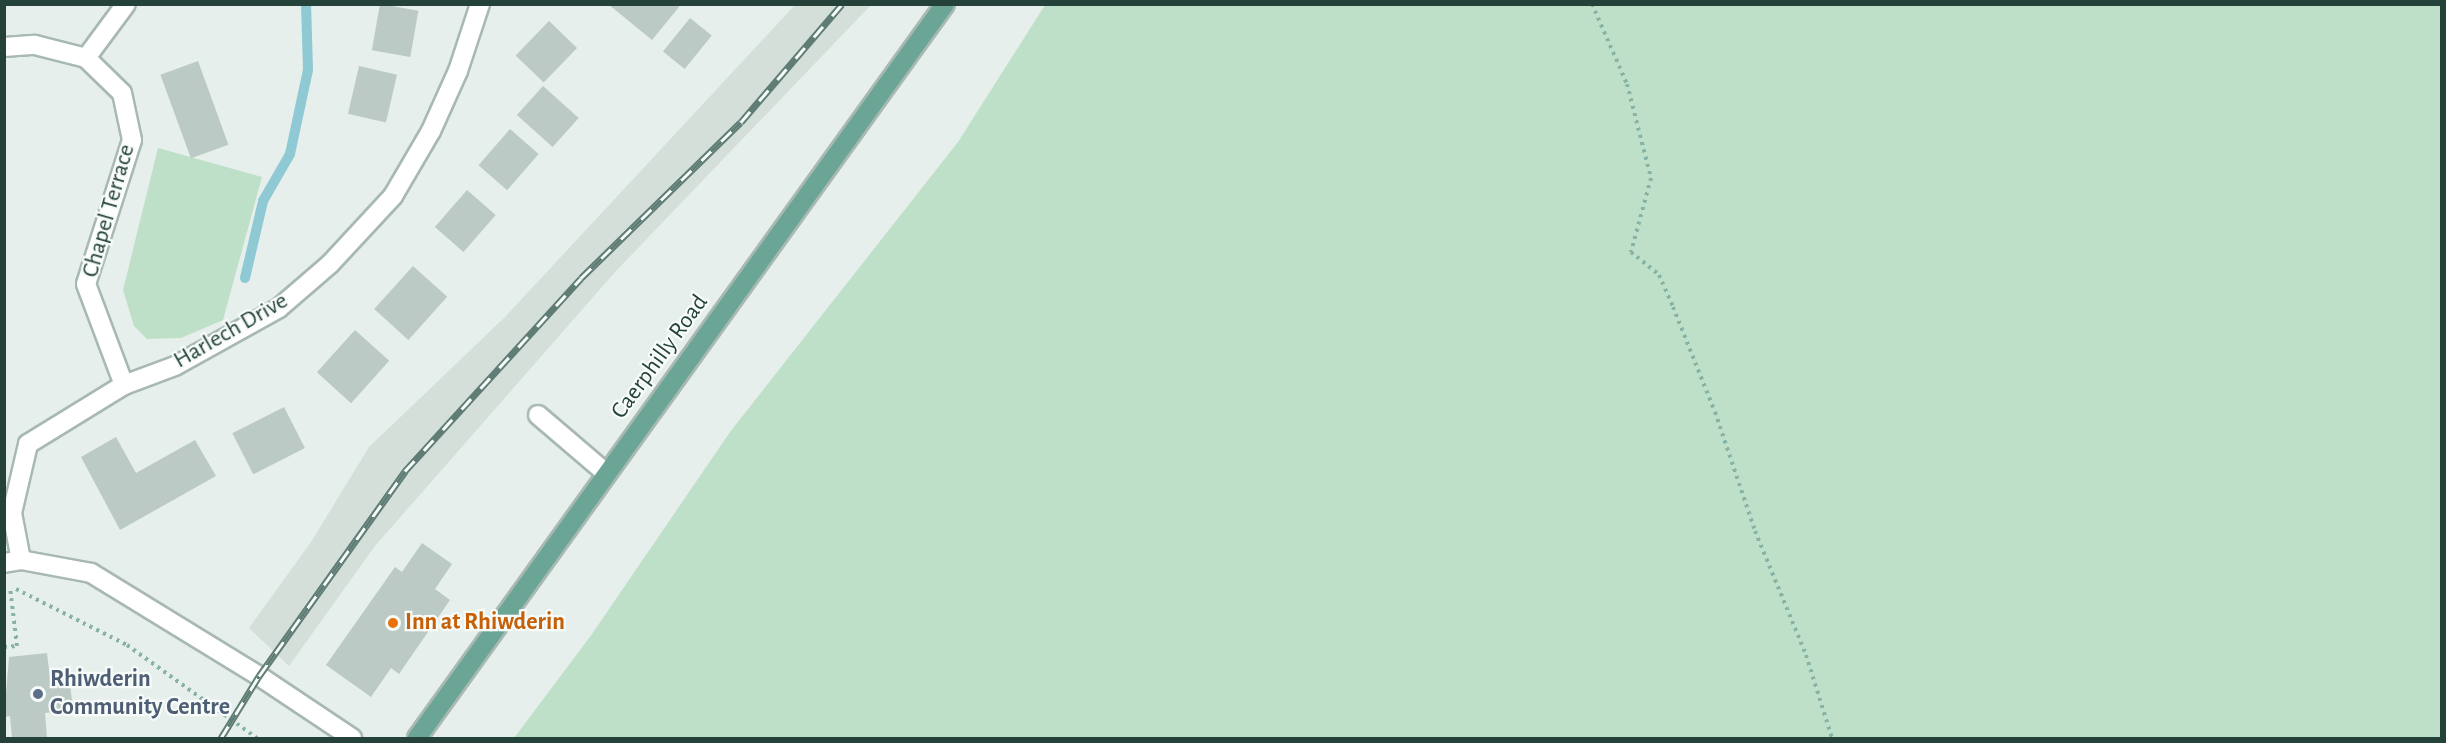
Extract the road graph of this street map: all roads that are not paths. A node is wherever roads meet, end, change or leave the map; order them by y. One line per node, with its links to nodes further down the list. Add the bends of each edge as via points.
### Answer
1 (126, 4): 5 (street)
2 (480, 4): 6 (street, Harlech Drive, via 458,71 431,131 393,196 330,264 279,308 175,366)
3 (945, 4): 8 (main road, Caerphilly Road)
4 (4, 47): 5 (street, Chapel Terrace, via 36,45)
5 (86, 58): 6 (street, Chapel Terrace, via 122,93 132,140 86,284)
6 (124, 385): 9 (street, Harlech Drive, via 28,444 12,513)
7 (538, 415): 8 (street)
8 (606, 473): 11 (main road, Caerphilly Road)
9 (13, 562): 10 (street, via 91,573)
10 (352, 738)
11 (417, 738)

